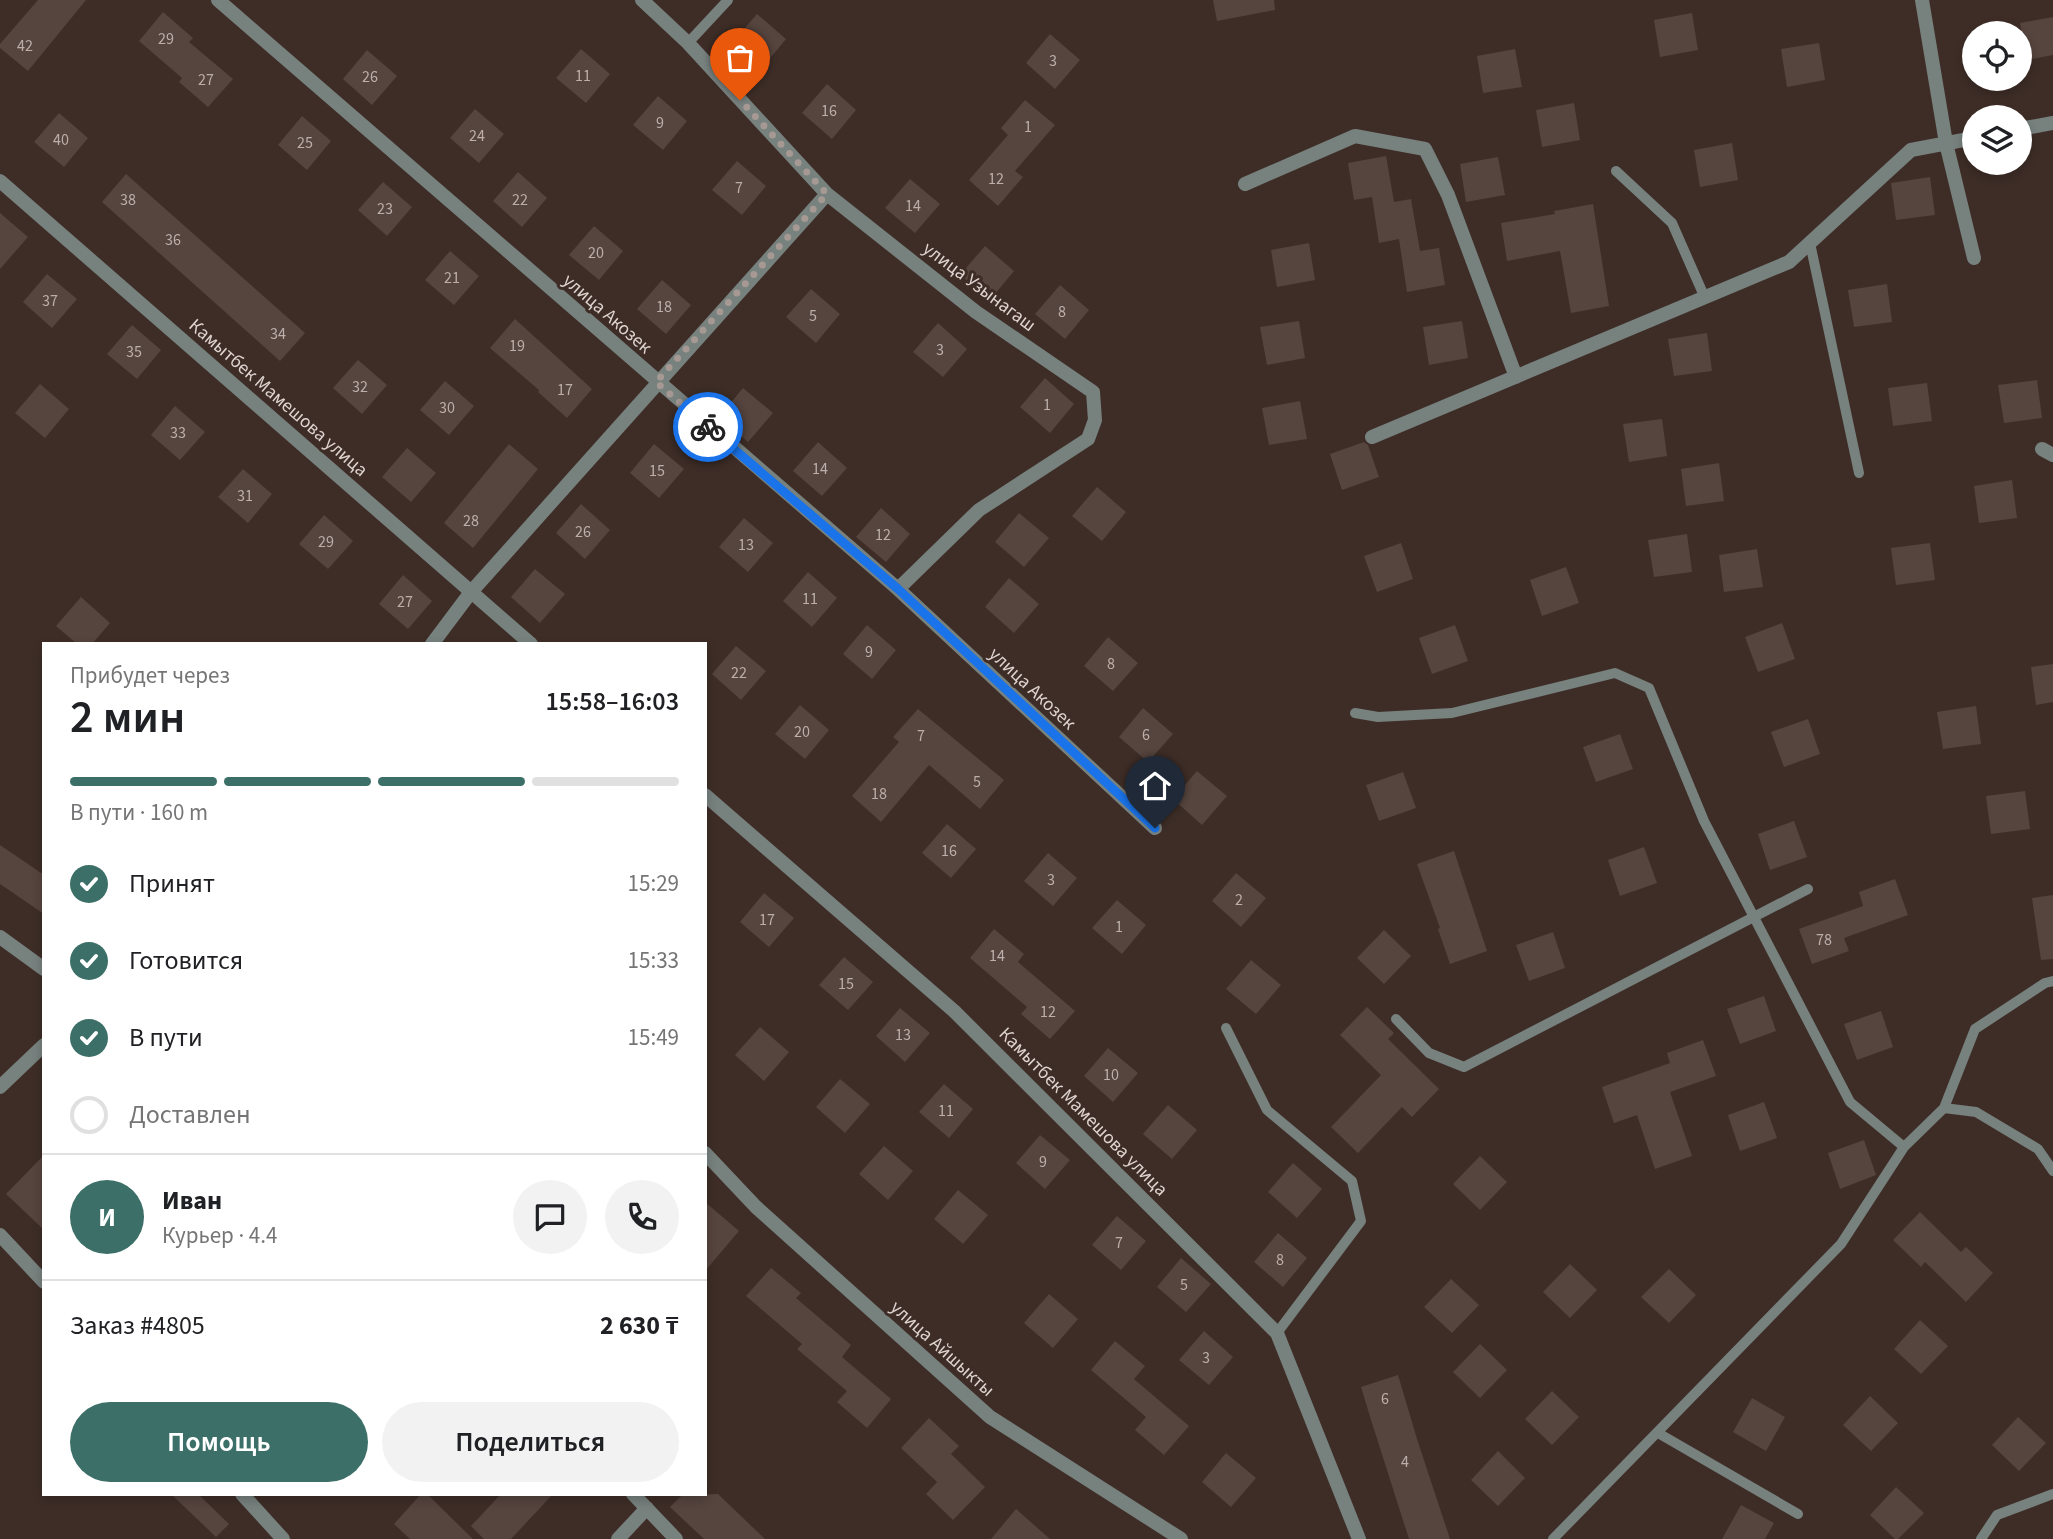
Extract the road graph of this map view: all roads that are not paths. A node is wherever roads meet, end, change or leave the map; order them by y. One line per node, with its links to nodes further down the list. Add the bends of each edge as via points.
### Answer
1 (218, 0): 18 (street, улица Акозек)
2 (642, 0): 5 (street, улица Узынагаш)
3 (728, 0): 5 (lane)
4 (1922, 0): 9 (street)
5 (688, 43): 13 (street, улица Узынагаш)
6 (2053, 123): 7 (street)
7 (2032, 127)
8 (1962, 140): 9 (street)
9 (1946, 143): 14 (street, via 1911,150); 15 (street)
10 (1616, 172): 16 (lane, via 1672,223)
11 (0, 181): 22 (street, Камытбек Мамешова улица)
12 (1245, 184): 17 (street, via 1355,136 1425,149 1448,195)
13 (827, 194): 18 (street); 21 (street, улица Узынагаш, via 976,312 1093,392 1095,420 1088,439 979,510)
14 (1810, 243): 16 (street, via 1789,262); 20 (lane)
15 (1975, 258)
16 (1705, 298): 17 (street)
17 (1516, 377): 19 (street)
18 (656, 382): 21 (street, улица Акозек); 22 (street)
19 (1372, 437)
20 (1859, 473)
21 (898, 589): 27 (street, улица Акозек)
22 (471, 592): 23 (street); 24 (street, Камытбек Мамешова улица)
23 (434, 642)
24 (529, 642)
25 (1355, 713): 29 (lane, via 1378,717 1452,713 1615,673 1649,688 1703,821)
26 (707, 797): 43 (street, Камытбек Мамешова улица, via 954,1011)
27 (1155, 828)
28 (1808, 889): 29 (lane)
29 (1753, 916): 33 (lane, via 1464,1068 1429,1053); 38 (lane, via 1850,1102)
30 (0, 937): 31 (street)
31 (42, 968)
32 (2053, 981): 37 (lane, via 1975,1029)
33 (1396, 1019)
34 (1226, 1028): 43 (lane, via 1267,1110 1352,1181 1361,1221)
35 (42, 1047): 36 (street)
36 (0, 1087)
37 (1944, 1108): 38 (lane); 40 (lane, via 1976,1112 2038,1149)
38 (1904, 1147): 44 (lane, via 1841,1244)
39 (707, 1155): 53 (street, улица Айшыкты, via 756,1208 990,1417)
40 (2053, 1171)
41 (0, 1235): 42 (street)
42 (42, 1280)
43 (1277, 1333): 54 (street, Камытбек Мамешова улица)
44 (1658, 1433): 49 (lane); 55 (lane)
45 (2053, 1494): 56 (lane, via 1997,1515)
46 (244, 1496): 50 (street)
47 (636, 1496): 48 (street)
48 (647, 1508): 51 (street); 52 (street)
49 (1798, 1514)
50 (284, 1539)
51 (618, 1539)
52 (676, 1539)
53 (1181, 1539)
54 (1359, 1539)
55 (1553, 1539)
56 (1981, 1539)

